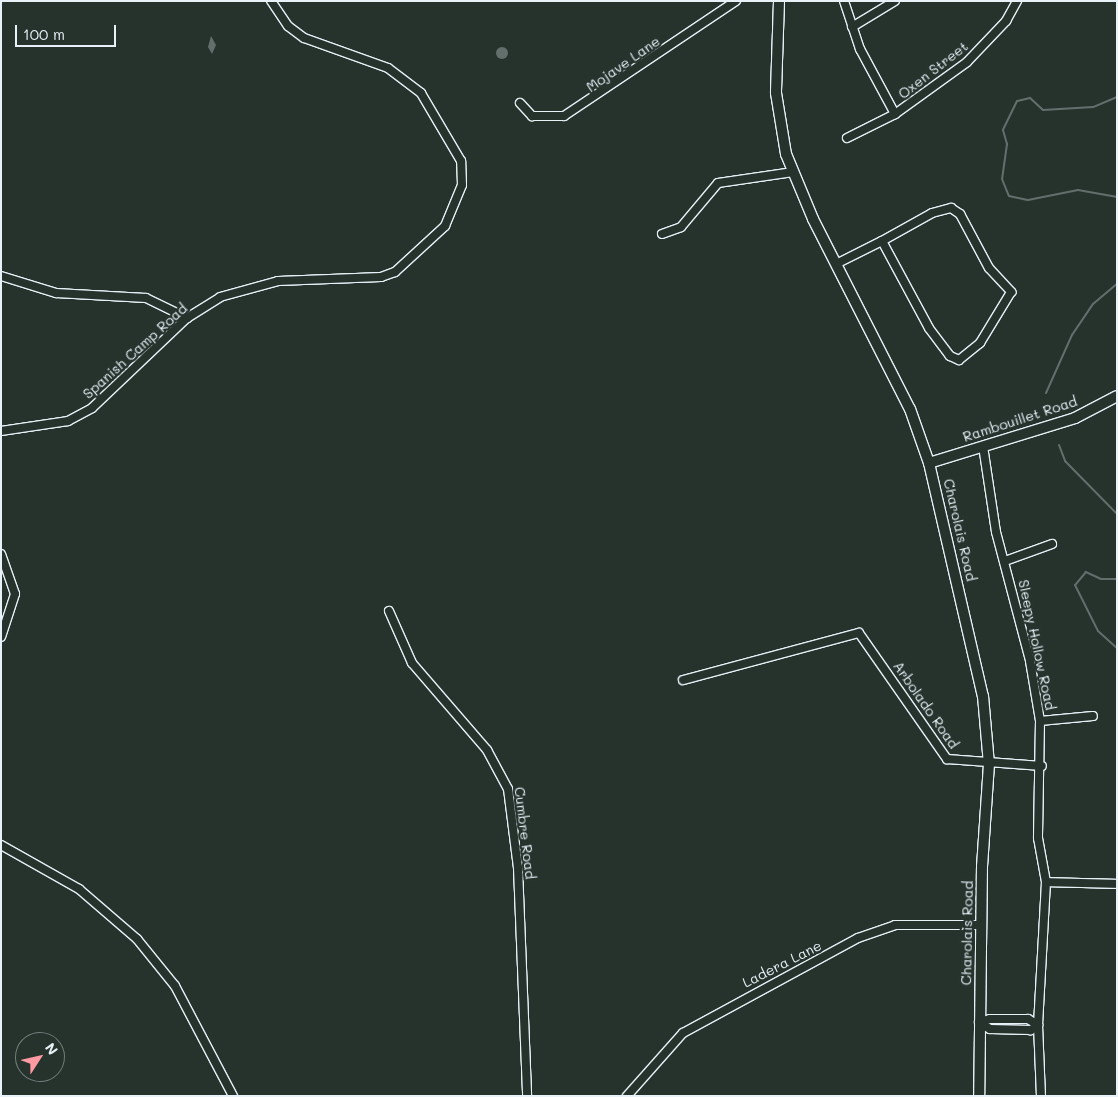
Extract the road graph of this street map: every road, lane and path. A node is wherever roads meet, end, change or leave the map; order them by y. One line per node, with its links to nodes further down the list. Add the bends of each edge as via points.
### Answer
1 (271, 1): 16 (street, Spanish Camp Road, via 288,26 304,38 388,68 421,93 454,145 461,161 462,185 445,226 395,272 367,279 258,284 220,297)
2 (736, 1): 8 (street, Mojave Lane, via 564,116 532,116)
3 (778, 1): 11 (street, Charolais Road, via 777,114)
4 (844, 1): 7 (street)
5 (895, 1): 7 (street)
6 (1017, 1): 9 (street, Oxen Street, via 1006,20 967,62)
7 (852, 27): 9 (street)
8 (520, 103)
9 (895, 114): 10 (street, Oxen Street)
10 (847, 138)
11 (792, 172): 12 (street, via 718,183 681,227); 14 (street, Charolais Road)
12 (662, 234)
13 (882, 241): 13 (street, via 946,208 960,214 989,268 1012,292 1007,306 968,355 959,360 950,356); 14 (street)
14 (836, 264): 20 (street, Charolais Road, via 910,409)
15 (1, 276): 16 (street, via 56,292 146,298)
16 (187, 318): 18 (street, Spanish Camp Road, via 92,408 68,421)
17 (1117, 396): 19 (street, Rambouillet Road, via 1075,418)
18 (1, 432)
19 (983, 446): 20 (street, Rambouillet Road); 23 (street, Sleepy Hollow Road)
20 (929, 463): 29 (street, Charolais Road, via 983,696)
21 (1052, 544): 23 (street)
22 (1, 554): 25 (street, via 15,594)
23 (1005, 562): 28 (street, Sleepy Hollow Road)
24 (389, 611): 38 (street, Cumbre Road, via 412,664 487,750 508,789 519,888)
25 (1, 637)
26 (683, 680): 29 (street, Arbolado Road, via 859,633 947,758)
27 (1093, 716): 28 (street)
28 (1040, 721): 30 (street, Sleepy Hollow Road)
29 (989, 764): 30 (street, Arbolado Road); 34 (street, Charolais Road)
30 (1042, 766): 32 (street, Sleepy Hollow Road, via 1038,838)
31 (1, 845): 37 (street, via 79,889 137,939 175,986)
32 (1046, 882): 33 (street); 36 (street, Sleepy Hollow Road)
33 (1117, 884)
34 (981, 925): 35 (street, Charolais Road); 39 (street, Ladera Lane, via 896,925 858,938 684,1033)
35 (978, 1022): 36 (street, via 1028,1019); 40 (street, Charolais Road)
36 (1038, 1025): 41 (street, Sleepy Hollow Road)
37 (233, 1096)
38 (527, 1096)
39 (627, 1096)
40 (979, 1096)
41 (1042, 1096)

